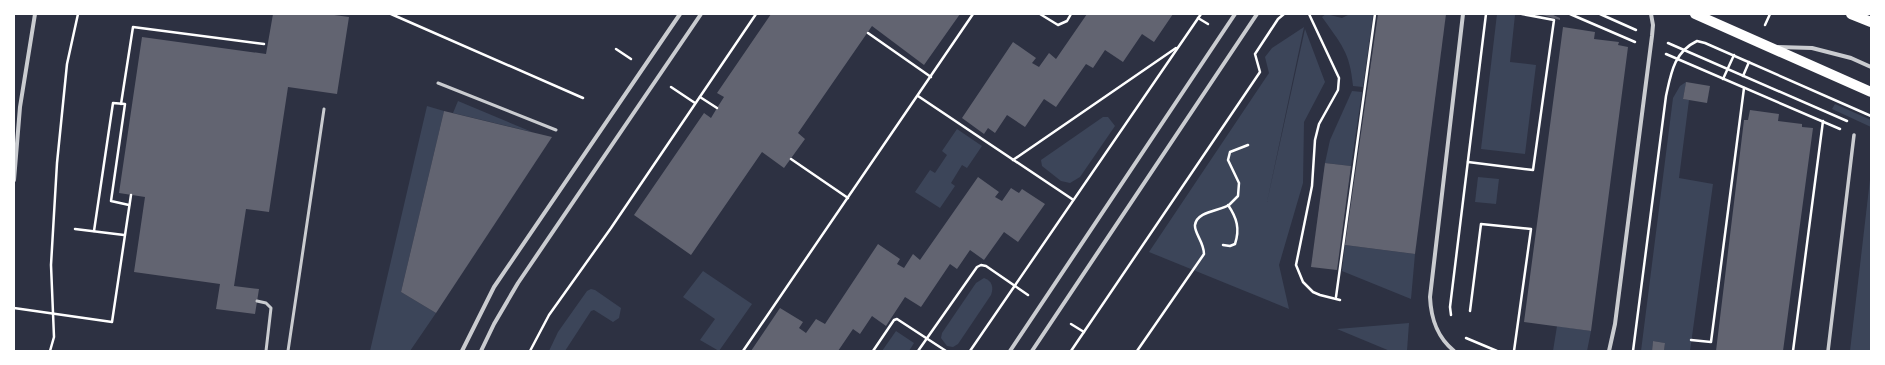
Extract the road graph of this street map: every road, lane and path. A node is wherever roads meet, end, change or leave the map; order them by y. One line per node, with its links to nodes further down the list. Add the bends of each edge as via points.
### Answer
1 (35, 14): 53 (street, via 20,107)
2 (78, 14): 69 (path, via 67,64 57,163 51,265)
3 (391, 14): 40 (path)
4 (680, 14): 77 (street, via 494,287)
5 (702, 14): 78 (street, via 518,283 494,324)
6 (756, 14): 39 (path)
7 (973, 14): 34 (path)
8 (1040, 14): 9 (path, via 1058,25 1067,21)
9 (1071, 14)
10 (1201, 14): 28 (path)
11 (1235, 14): 85 (street)
12 (1257, 14): 86 (street)
13 (1284, 14): 87 (path, via 1255,54 1260,72)
14 (1309, 14): 65 (path, via 1339,78 1338,90 1319,124 1315,140 1312,186 1296,265 1303,282 1313,292)
15 (1376, 14): 64 (path)
16 (1464, 14): 89 (street, via 1430,297 1436,329)
17 (1486, 14): 52 (path)
18 (1522, 14): 52 (path, via 1554,20 1533,170)
19 (1570, 14): 30 (path)
20 (1600, 14): 26 (path)
21 (1651, 14): 26 (street)
22 (1695, 14): 29 (main road)
23 (1851, 14): 24 (main road)
24 (1871, 22)
25 (868, 33): 34 (path)
26 (1652, 36): 30 (street); 31 (path)
27 (264, 44): 41 (path, via 133,27)
28 (1178, 47): 51 (path); 56 (path)
29 (1768, 47): 33 (street, via 1812,48 1851,58); 37 (main road)
30 (1650, 48): 32 (path); 92 (street, via 1615,324)
31 (1683, 49): 32 (path); 44 (path, via 1697,41 1706,43); 46 (path)
32 (1677, 59): 36 (path); 93 (path, via 1666,96)
33 (1871, 67)
34 (931, 77): 38 (path)
35 (438, 82): 47 (lane)
36 (1744, 88): 45 (path); 73 (path, via 1711,342)
37 (1871, 92)
38 (918, 96): 51 (path); 55 (path)
39 (700, 97): 42 (path); 79 (path, via 549,315)
40 (583, 98)
41 (121, 104): 57 (path, via 125,104 111,202); 60 (path, via 113,103)
42 (717, 108)
43 (324, 109): 76 (lane)
44 (1871, 116)
45 (1822, 121): 48 (path); 94 (path)
46 (1849, 122)
47 (556, 130)
48 (1854, 134): 95 (street)
49 (1248, 145): 58 (path, via 1230,152 1228,160 1239,183 1238,196)
50 (791, 159): 55 (path)
51 (1013, 160): 56 (path)
52 (1468, 162): 70 (path, via 1450,307)
53 (14, 180)
54 (131, 195): 57 (path)
55 (848, 198): 80 (path)
56 (1072, 199): 63 (path)
57 (129, 205): 61 (path)
58 (1228, 205): 62 (path, via 1238,223 1237,235 1235,244); 88 (path, via 1199,217 1195,225 1196,233 1202,241 1204,254)
59 (74, 229): 60 (path)
60 (94, 231): 61 (path)
61 (124, 235): 69 (path, via 112,322)
62 (1223, 245)
63 (1014, 286): 72 (path, via 986,266 976,267); 84 (path)
64 (1336, 297)
65 (1340, 300)
66 (256, 301): 75 (lane, via 266,303 271,308)
67 (14, 308): 69 (path)
68 (1470, 311): 91 (path, via 1481,224 1531,229)
69 (53, 313): 74 (path, via 54,337)
70 (1452, 321)
71 (1462, 335): 90 (path)
72 (927, 338): 81 (path, via 901,320 894,320); 82 (path); 83 (path)
73 (1692, 340)
74 (50, 351)
75 (266, 351)
76 (288, 351)
77 (462, 351)
78 (482, 351)
79 (530, 351)
80 (744, 351)
81 (873, 351)
82 (918, 351)
83 (946, 351)
84 (970, 351)
85 (1010, 351)
86 (1032, 351)
87 (1071, 351)
88 (1137, 351)
89 (1454, 351)
90 (1497, 351)
91 (1514, 351)
92 (1609, 351)
93 (1633, 351)
94 (1793, 351)
95 (1828, 351)

